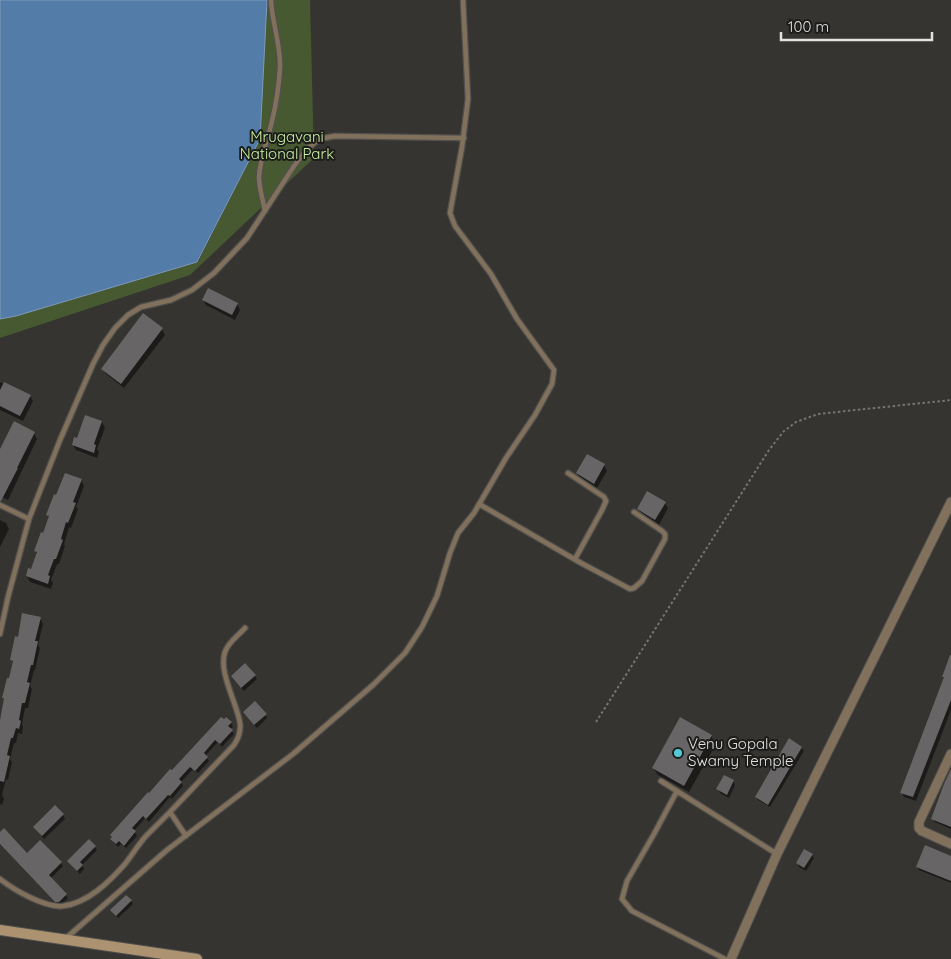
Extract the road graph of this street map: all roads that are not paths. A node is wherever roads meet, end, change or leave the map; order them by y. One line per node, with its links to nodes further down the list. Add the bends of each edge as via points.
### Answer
1 (271, 0): 4 (lane, via 280,69 273,119 259,176)
2 (463, 0): 3 (lane, via 468,99)
3 (464, 138): 4 (lane, via 335,136 319,139 306,150); 7 (lane, via 450,213 455,226 554,370 552,384)
4 (265, 210): 10 (lane, via 247,238 214,273 192,290 128,315 115,328 93,364)
5 (568, 474): 11 (lane, via 606,501)
6 (951, 502): 20 (street)
7 (479, 504): 11 (lane); 18 (lane, via 458,533 437,596 405,653 293,754)
8 (0, 505): 10 (lane)
9 (634, 512): 11 (lane, via 665,534 638,585 630,589)
10 (29, 519): 13 (lane)
11 (575, 559)
12 (245, 628): 17 (lane, via 224,652 224,669 240,724 238,738)
13 (0, 634)
14 (950, 758): 19 (street, via 919,828)
15 (661, 782): 16 (lane)
16 (677, 791): 20 (lane); 25 (lane, via 627,881 622,899 632,911)
17 (170, 812): 18 (lane); 21 (lane, via 105,885 82,901 62,906 44,904)
18 (186, 836): 23 (lane)
19 (951, 844)
20 (777, 854): 26 (street)
21 (0, 880)
22 (0, 930): 23 (main road)
23 (64, 940): 24 (main road)
24 (197, 959)
25 (725, 959)
26 (731, 959)

